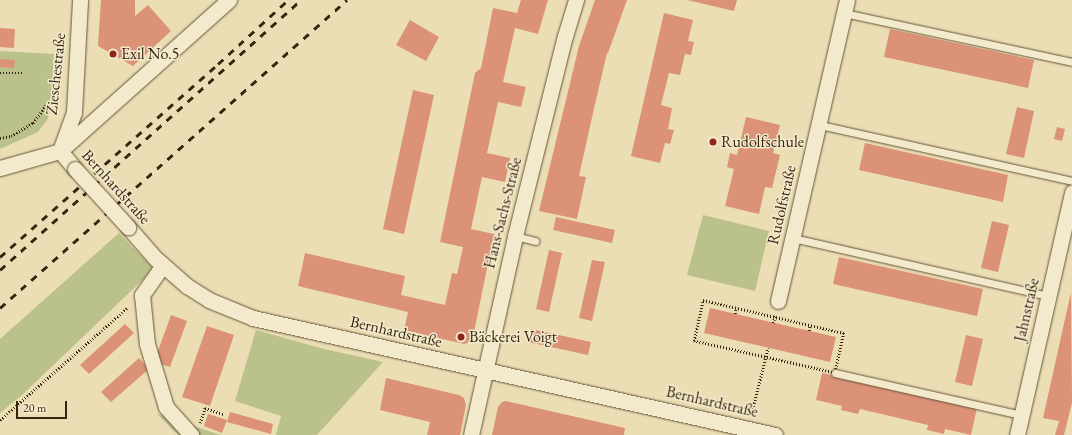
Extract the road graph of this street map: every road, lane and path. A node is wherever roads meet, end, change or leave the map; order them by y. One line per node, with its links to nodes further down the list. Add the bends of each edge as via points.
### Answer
1 (80, 0): 11 (street, Zieschestraße, via 74,112)
2 (229, 0): 11 (street)
3 (576, 0): 15 (street, Hans-Sachs-Straße)
4 (845, 6): 5 (lane); 9 (street, Rudolfstraße)
5 (1072, 62)
6 (0, 73): 7 (path)
7 (23, 73)
8 (49, 100): 10 (path, via 33,123 11,136)
9 (820, 125): 13 (lane); 16 (street, Rudolfstraße)
10 (0, 138)
11 (60, 151): 12 (street, via 11,167); 18 (street, Bernhardstraße, bridge)
12 (0, 168)
13 (1072, 180)
14 (1072, 192): 20 (street, Jahnstraße)
15 (515, 236): 17 (lane); 28 (street, Hans-Sachs-Straße)
16 (793, 238): 20 (lane); 21 (street, Rudolfstraße)
17 (535, 241)
18 (163, 265): 19 (street); 28 (street, Bernhardstraße, via 187,286 209,300 253,318)
19 (142, 295): 32 (path); 33 (street, via 147,344 166,407)
20 (1048, 296): 31 (street, Jahnstraße)
21 (778, 301)
22 (736, 308): 23 (path); 24 (path); 27 (path, via 703,300 694,341)
23 (735, 314)
24 (810, 325): 25 (path); 29 (path, via 844,332)
25 (809, 331)
26 (768, 348): 27 (path)
27 (766, 357): 29 (path); 34 (path)
28 (486, 370): 34 (street, Bernhardstraße); 35 (street, Hans-Sachs-Straße)
29 (835, 373): 31 (lane)
30 (224, 414): 33 (path, via 205,408)
31 (1022, 415): 37 (street, Jahnstraße)
32 (0, 420)
33 (195, 432)
34 (747, 432): 36 (street, Bernhardstraße)
35 (471, 435)
36 (775, 435)
37 (1017, 435)

